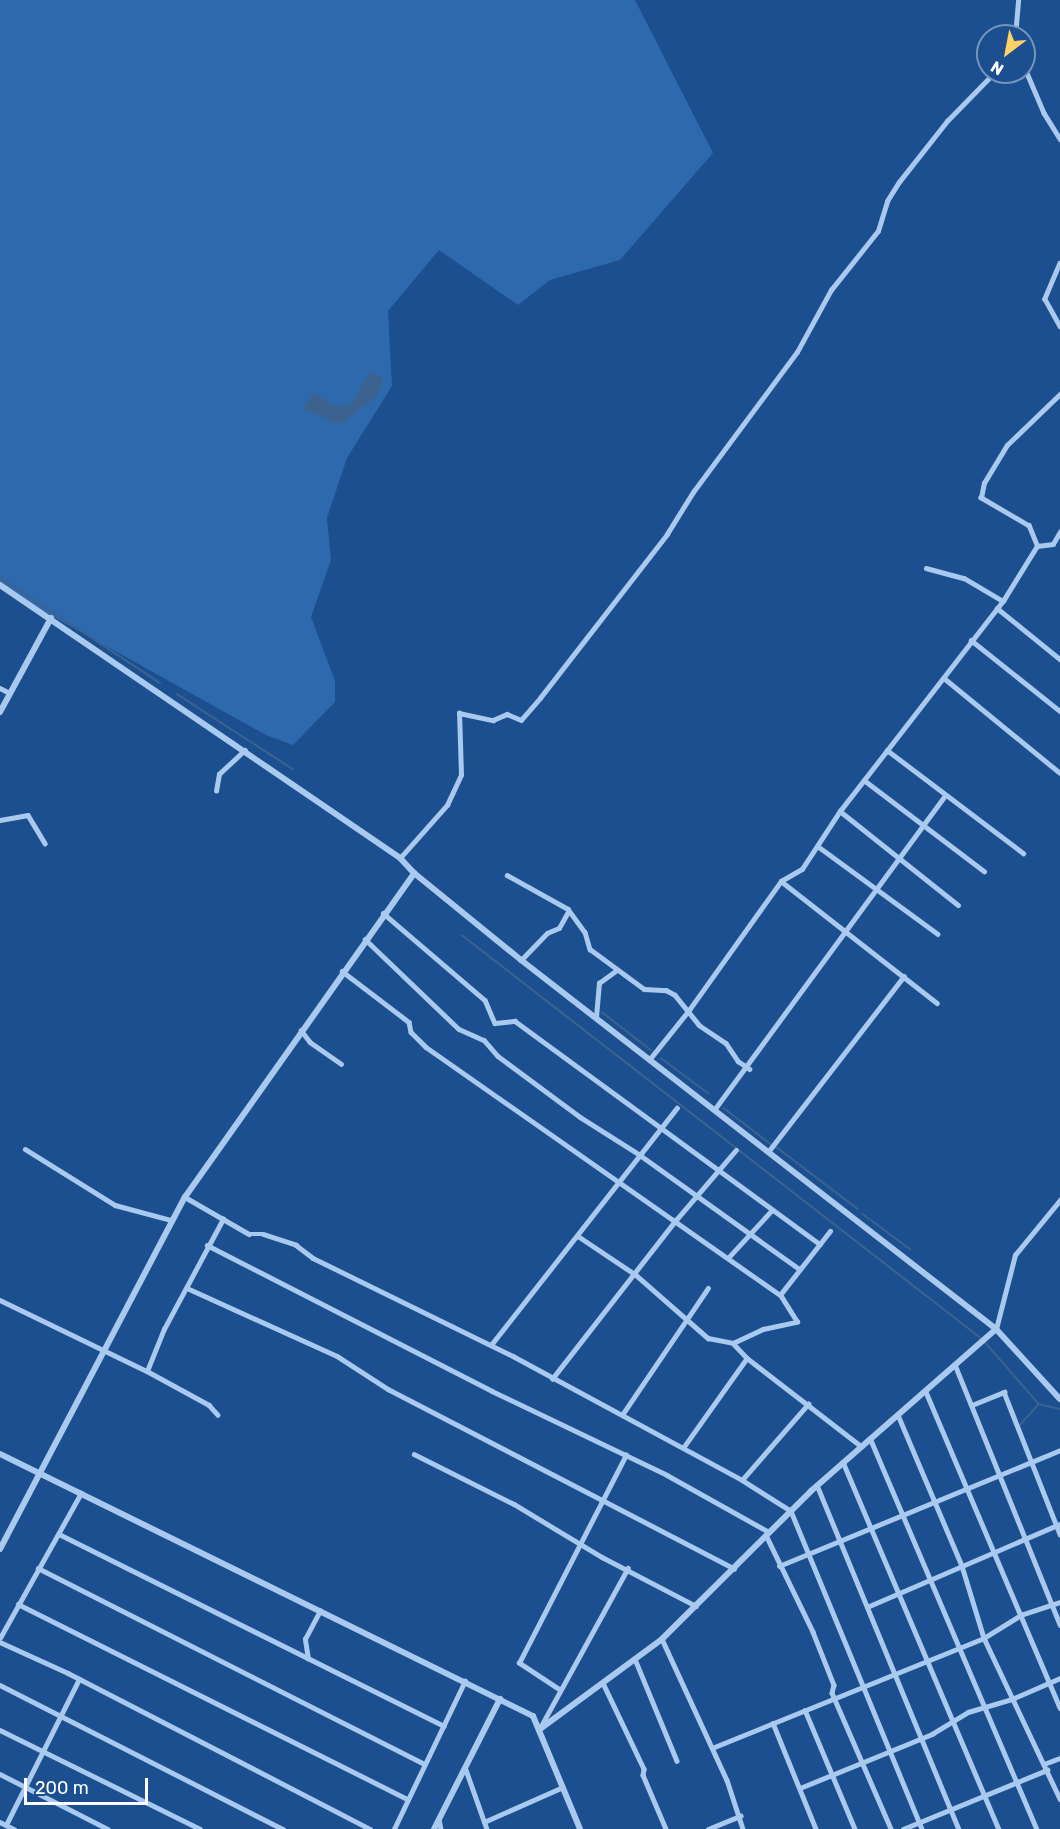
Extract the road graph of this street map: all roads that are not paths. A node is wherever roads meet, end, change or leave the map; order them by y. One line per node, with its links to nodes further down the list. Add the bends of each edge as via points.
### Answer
1 (1018, 0): 2 (street)
2 (1016, 24)
3 (982, 84): 35 (street, via 947,121 894,188 878,231 831,290 797,352 693,492 667,534 540,698 521,720 507,714 493,720 459,713 461,775 447,805)
4 (1032, 84): 5 (street)
5 (1060, 139)
6 (1060, 263): 7 (street, via 1046,299)
7 (1060, 326)
8 (1060, 394): 10 (street, via 1007,445 984,483 981,498 1029,525)
9 (1060, 532): 10 (street, via 1053,544)
10 (1037, 546): 13 (street)
11 (926, 568): 13 (street, via 963,578)
12 (0, 585): 15 (street)
13 (1003, 601): 14 (street)
14 (997, 608): 16 (street); 17 (street)
15 (51, 618): 20 (street); 23 (street)
16 (971, 640): 18 (street); 22 (street)
17 (1060, 658)
18 (944, 678): 24 (street); 25 (street)
19 (0, 688): 20 (street)
20 (10, 693): 21 (street)
21 (0, 711)
22 (1060, 711)
23 (245, 750): 27 (street, via 219,774); 35 (street)
24 (887, 750): 26 (street); 28 (street)
25 (1059, 772)
26 (864, 780): 29 (street); 31 (street)
27 (216, 792)
28 (945, 796): 31 (street); 34 (street)
29 (840, 811): 33 (street); 36 (street)
30 (0, 820): 32 (street, via 28,815)
31 (924, 825): 36 (street); 37 (street)
32 (45, 843)
33 (819, 847): 40 (street, via 802,869); 41 (street)
34 (1023, 853)
35 (400, 858): 38 (street)
36 (901, 860): 41 (street); 42 (street)
37 (984, 871)
38 (414, 873): 44 (street); 48 (street)
39 (507, 874): 43 (street)
40 (781, 881): 45 (street); 53 (street)
41 (875, 889): 45 (street); 46 (street)
42 (958, 905)
43 (568, 909): 48 (street, via 559,928 547,933); 49 (street, via 585,933 590,949)
44 (383, 913): 47 (street); 61 (street, via 485,1000 495,1023 515,1021)
45 (845, 929): 51 (street); 58 (street)
46 (938, 933)
47 (365, 939): 50 (street); 65 (street, via 459,1029 484,1040 498,1056 580,1117)
48 (521, 960): 54 (street)
49 (617, 970): 53 (street, via 651,992 666,990); 54 (street, via 599,983)
50 (342, 971): 55 (street); 67 (street, via 409,1022 411,1032 426,1047)
51 (904, 976): 52 (street); 64 (street)
52 (937, 1003)
53 (690, 1010): 56 (street); 58 (street, via 699,1025 721,1038)
54 (596, 1017): 56 (street)
55 (301, 1030): 57 (street, via 310,1042); 68 (street)
56 (649, 1060): 60 (street)
57 (342, 1064)
58 (748, 1067): 60 (street)
59 (677, 1108): 61 (street)
60 (714, 1110): 64 (street)
61 (662, 1127): 65 (street); 66 (street)
62 (25, 1149): 73 (street, via 115,1205)
63 (736, 1150): 66 (street)
64 (768, 1152): 88 (street)
65 (640, 1155): 67 (street); 69 (street)
66 (718, 1170): 69 (street); 71 (street)
67 (619, 1180): 74 (street); 76 (street)
68 (185, 1197): 72 (street); 73 (street)
69 (696, 1197): 74 (street); 77 (street)
70 (1060, 1200): 88 (street, via 1015,1255)
71 (771, 1211): 77 (street); 78 (street)
72 (223, 1219): 79 (street); 90 (street, via 249,1234 263,1234 296,1245 313,1258)
73 (171, 1220): 91 (street)
74 (676, 1220): 80 (street); 82 (street)
75 (830, 1231): 78 (street)
76 (578, 1236): 82 (street); 90 (street)
77 (749, 1236): 80 (street); 81 (street)
78 (820, 1244): 81 (street)
79 (207, 1245): 83 (street); 109 (street)
80 (728, 1258): 85 (street)
81 (799, 1269): 85 (street)
82 (636, 1275): 87 (street); 95 (street)
83 (187, 1288): 94 (street); 118 (street, via 337,1356 388,1389)
84 (708, 1288): 87 (street)
85 (780, 1295): 89 (street, via 796,1322 763,1329)
86 (0, 1300): 91 (street)
87 (687, 1317): 89 (street, via 708,1338); 101 (street)
88 (996, 1329): 93 (street); 97 (street)
89 (733, 1343): 92 (street)
90 (491, 1345): 95 (street)
91 (105, 1351): 94 (street); 112 (street)
92 (747, 1358): 98 (street); 105 (street)
93 (956, 1367): 96 (street); 99 (street)
94 (147, 1371): 100 (street, via 209,1405)
95 (552, 1379): 101 (street)
96 (926, 1392): 102 (street); 116 (street)
97 (1060, 1399)
98 (808, 1404): 104 (street); 114 (street)
99 (972, 1405): 110 (street, via 1004,1392); 113 (street)
100 (218, 1415)
101 (622, 1415): 105 (street)
102 (898, 1415): 103 (street); 119 (street)
103 (870, 1438): 104 (street); 121 (street)
104 (861, 1446): 111 (street)
105 (683, 1448): 114 (street)
106 (1060, 1450): 110 (street)
107 (0, 1454): 112 (street)
108 (414, 1454): 129 (street)
109 (626, 1455): 118 (street); 125 (street)
110 (1031, 1461): 113 (street); 122 (street)
111 (843, 1462): 115 (street); 123 (street)
112 (38, 1471): 117 (street); 130 (street)
113 (999, 1474): 116 (street); 128 (street)
114 (742, 1480): 120 (street)
115 (818, 1485): 120 (street); 127 (street)
116 (966, 1487): 119 (street); 132 (street)
117 (81, 1493): 124 (street); 145 (street)
118 (603, 1499): 129 (street); 137 (street)
119 (934, 1500): 121 (street); 134 (street)
120 (791, 1511): 125 (street); 131 (street)
121 (902, 1513): 123 (street); 138 (street)
122 (1058, 1525): 126 (street); 128 (street)
123 (872, 1526): 127 (street); 139 (street)
124 (59, 1534): 135 (street); 153 (street)
125 (768, 1534): 133 (street); 137 (street)
126 (1060, 1534)
127 (840, 1539): 131 (street); 144 (street)
128 (1026, 1539): 132 (street); 142 (street)
129 (581, 1542): 136 (street); 163 (street, via 519,1663)
130 (0, 1549)
131 (809, 1553): 133 (street); 162 (street)
132 (994, 1553): 134 (street); 146 (street)
133 (779, 1566): 164 (street, via 817,1643 834,1685)
134 (962, 1566): 138 (street); 148 (street)
135 (38, 1568): 141 (street); 183 (street)
136 (628, 1568): 143 (street); 163 (street)
137 (734, 1568): 143 (street)
138 (930, 1580): 139 (street); 151 (street)
139 (901, 1592): 144 (street); 152 (street)
140 (1060, 1602): 142 (street)
141 (18, 1604): 150 (street); 193 (street)
142 (1053, 1604): 146 (street); 147 (street)
143 (696, 1606): 149 (street)
144 (867, 1607): 155 (street)
145 (320, 1611): 153 (street, via 305,1639); 158 (street)
146 (1021, 1615): 148 (street); 159 (street)
147 (1060, 1625)
148 (984, 1638): 151 (street); 166 (street)
149 (662, 1639): 154 (street); 177 (street)
150 (0, 1640): 157 (street)
151 (959, 1646): 152 (street); 168 (street)
152 (929, 1658): 155 (street); 171 (street)
153 (308, 1659): 173 (street)
154 (635, 1659): 161 (street); 181 (street)
155 (895, 1673): 162 (street); 176 (street)
156 (1060, 1678): 159 (street)
157 (79, 1679): 170 (street); 206 (street)
158 (465, 1681): 165 (street); 173 (street)
159 (1049, 1682): 166 (street); 167 (street)
160 (0, 1685): 170 (street)
161 (604, 1685): 174 (street); 212 (street, via 644,1768 643,1775)
162 (865, 1685): 164 (street); 178 (street)
163 (560, 1690): 174 (street)
164 (834, 1698): 169 (street); 182 (street)
165 (500, 1699): 174 (street, via 533,1716); 184 (street)
166 (1012, 1700): 168 (street); 185 (street)
167 (1060, 1708)
168 (986, 1709): 171 (street, via 968,1712); 188 (street)
169 (805, 1710): 172 (street); 187 (street)
170 (60, 1716): 179 (street); 205 (street)
171 (957, 1721): 176 (street); 192 (street)
172 (773, 1723): 177 (street); 191 (street)
173 (444, 1726): 183 (street)
174 (540, 1729): 190 (street)
175 (0, 1730): 179 (street)
176 (921, 1736): 178 (street); 195 (street)
177 (712, 1749): 196 (street)
178 (891, 1749): 182 (street); 200 (street)
179 (43, 1751): 189 (street); 204 (street)
180 (1060, 1758): 185 (street)
181 (677, 1761)
182 (861, 1761): 187 (street); 217 (street)
183 (424, 1764): 193 (street)
184 (465, 1767): 197 (street); 199 (street)
185 (1046, 1767): 188 (street); 194 (street)
186 (0, 1774): 189 (street)
187 (832, 1774): 191 (street); 216 (street)
188 (1017, 1783): 192 (street); 222 (street)
189 (25, 1786): 201 (street); 203 (street)
190 (563, 1787): 199 (street); 211 (street)
191 (800, 1788): 215 (street)
192 (986, 1796): 195 (street); 221 (street)
193 (408, 1799): 207 (street)
194 (1060, 1799)
195 (951, 1810): 200 (street); 220 (street)
196 (740, 1816): 213 (street); 214 (street)
197 (439, 1819): 208 (street); 209 (street)
198 (0, 1822): 201 (street)
199 (484, 1822): 210 (street)
200 (920, 1822): 218 (street); 219 (street)
201 (6, 1825): 202 (street)
202 (14, 1829)
203 (108, 1829)
204 (200, 1829)
205 (283, 1829)
206 (370, 1829)
207 (394, 1829)
208 (434, 1829)
209 (441, 1829)
210 (487, 1829)
211 (580, 1829)
212 (666, 1829)
213 (708, 1829)
214 (743, 1829)
215 (816, 1829)
216 (855, 1829)
217 (891, 1829)
218 (903, 1829)
219 (922, 1829)
220 (959, 1829)
221 (999, 1829)
222 (1037, 1829)

